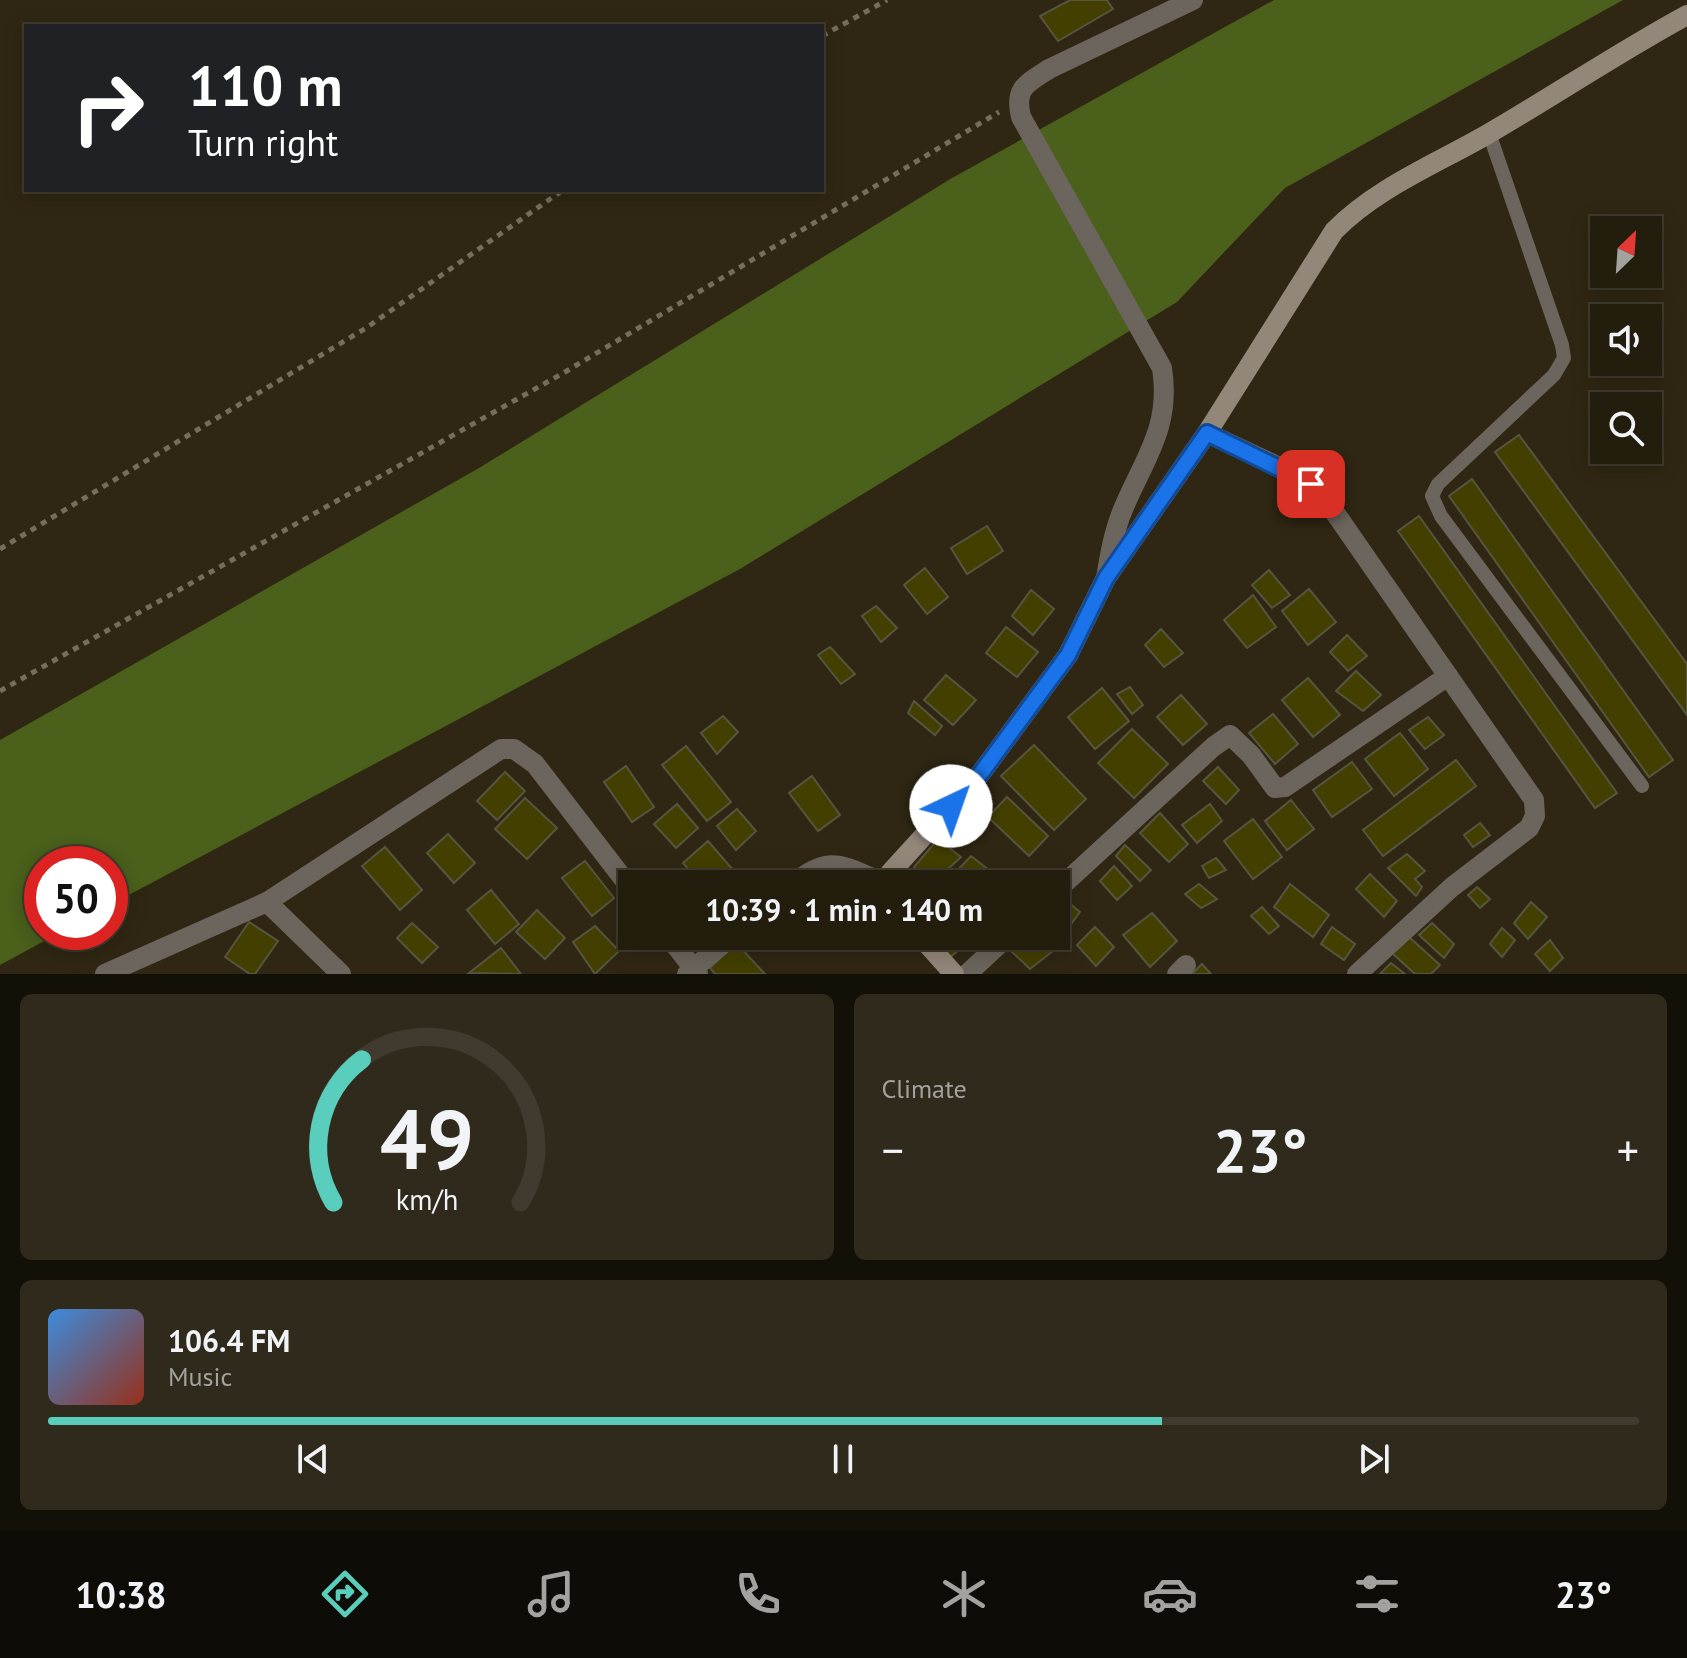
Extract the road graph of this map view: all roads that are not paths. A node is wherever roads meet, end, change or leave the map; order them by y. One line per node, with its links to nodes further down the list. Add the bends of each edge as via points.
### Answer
1 (1193, 0): 5 (street, via 1049,69 1020,92 1020,109 1162,368 1162,422 1118,523)
2 (1687, 15): 3 (main road)
3 (1489, 133): 4 (main road, via 1372,199 1334,231); 7 (lane, via 1564,358 1554,375 1438,484 1434,505)
4 (1207, 433): 5 (main road); 6 (street, via 1292,473 1322,494)
5 (1106, 578): 10 (main road, via 1068,655 981,773)
6 (1448, 676): 12 (street, via 1285,787 1275,788 1230,735); 23 (street, via 1527,788 1535,816 1529,828 1452,887)
7 (1642, 786)
8 (810, 870): 9 (street, via 822,865)
9 (851, 870)
10 (893, 870)
11 (618, 872): 13 (street, via 535,764 514,749 501,749)
12 (1070, 878)
13 (267, 902): 19 (street); 20 (street)
14 (678, 950): 18 (street)
15 (717, 950): 18 (street)
16 (933, 950): 21 (main road)
17 (993, 950): 22 (street)
18 (693, 972)
19 (105, 974)
20 (341, 974)
21 (954, 974)
22 (967, 974)
23 (1357, 974)

